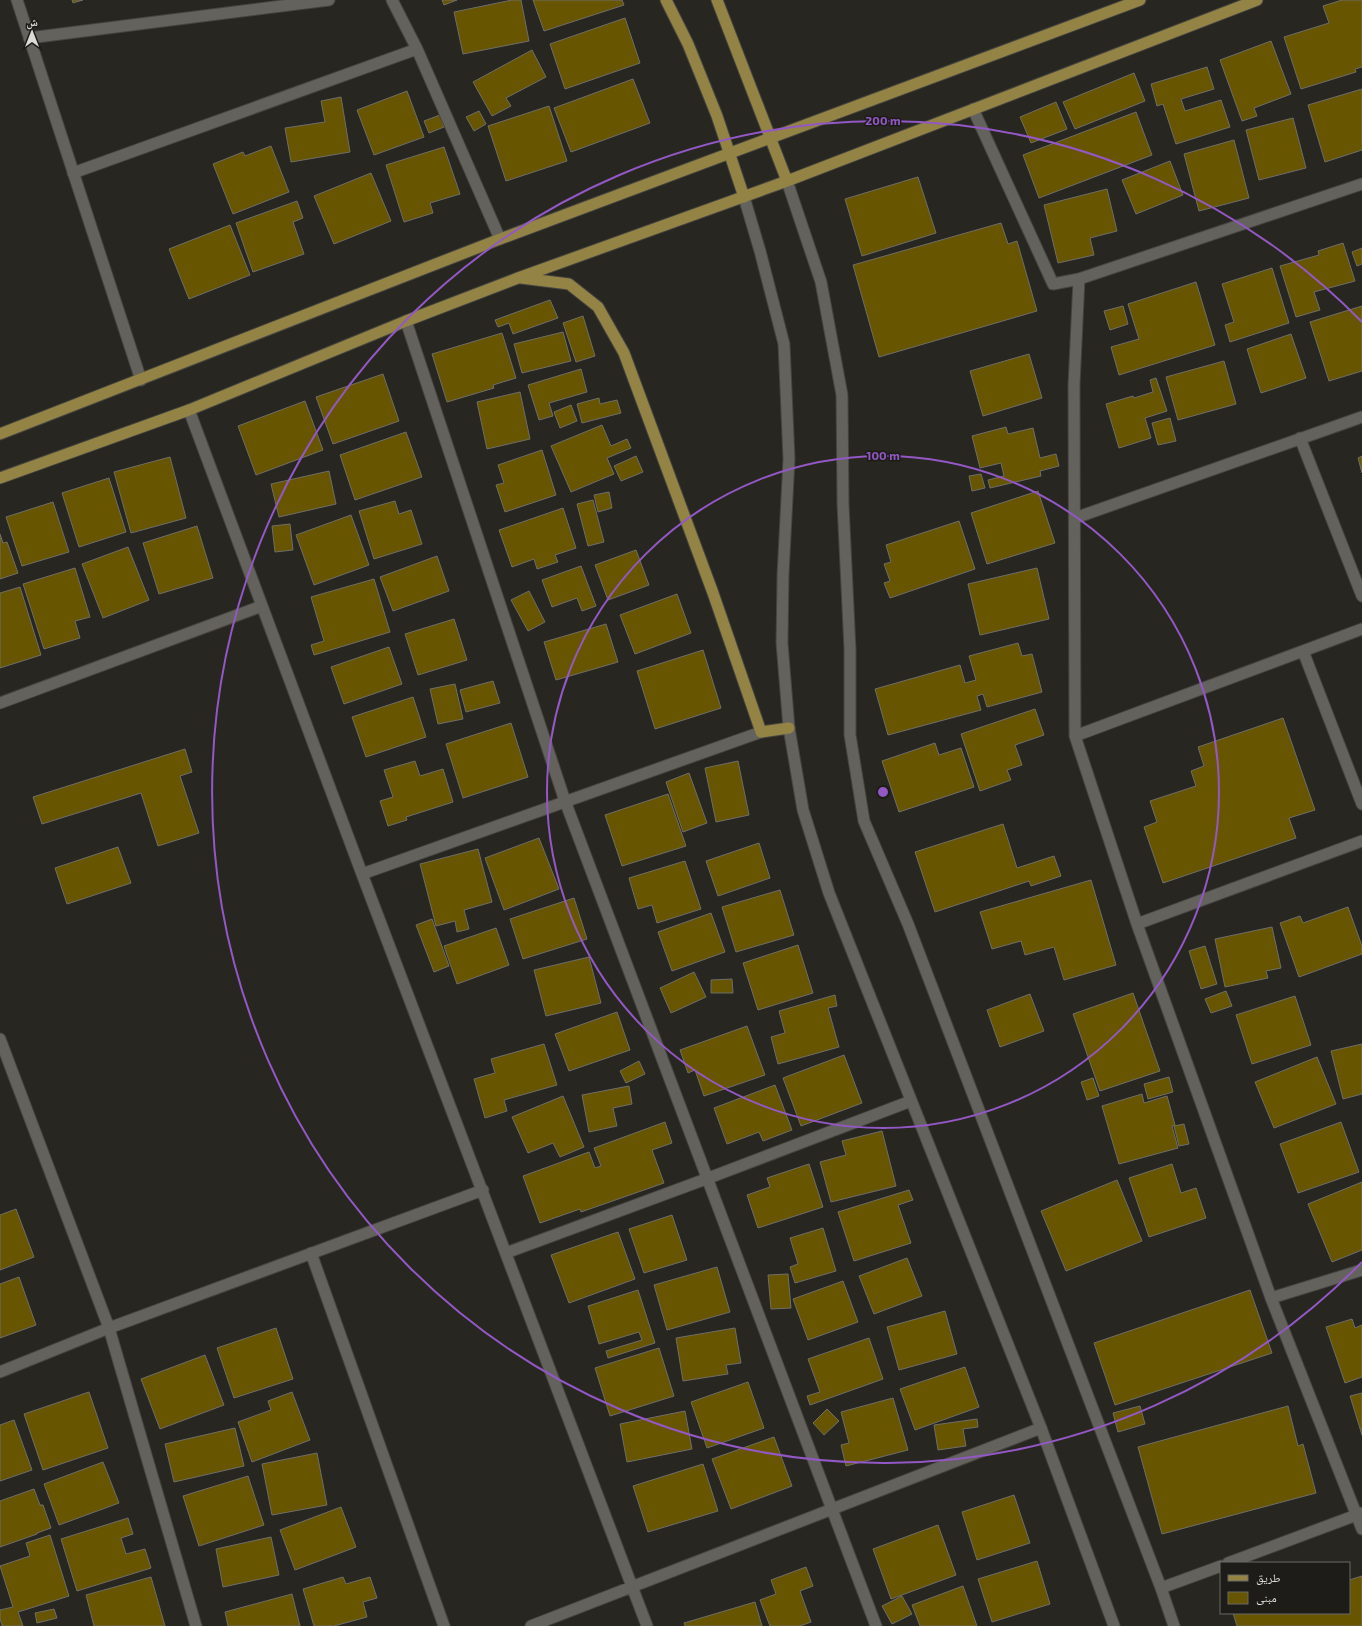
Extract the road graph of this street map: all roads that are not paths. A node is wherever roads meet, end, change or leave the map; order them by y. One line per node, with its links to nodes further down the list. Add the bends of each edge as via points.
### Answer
1 (17, 0): 8 (street)
2 (329, 0): 8 (street)
3 (392, 0): 9 (street)
4 (666, 0): 12 (main road, via 688,44)
5 (717, 0): 11 (main road)
6 (1140, 0): 11 (main road)
7 (1257, 0): 10 (main road)
8 (30, 38): 13 (street)
9 (417, 49): 13 (street); 17 (street)
10 (973, 109): 14 (main road); 19 (street, via 1053,284)
11 (771, 138): 12 (main road); 14 (main road)
12 (730, 154): 16 (main road); 17 (main road)
13 (73, 173): 21 (street)
14 (787, 181): 16 (main road); 58 (street, via 821,282 842,395 843,504 850,649 850,735 864,821 908,924)
15 (1362, 184): 19 (street)
16 (744, 197): 18 (main road); 33 (street, via 784,344 789,459 782,644)
17 (500, 239): 21 (main road)
18 (518, 278): 20 (main road); 34 (main road, via 568,284 598,307 624,353 713,592)
19 (1079, 279): 27 (street, via 1074,385)
20 (406, 321): 22 (main road); 36 (street)
21 (141, 380): 24 (main road)
22 (189, 410): 26 (main road); 29 (street)
23 (1362, 417): 25 (street)
24 (0, 434)
25 (1300, 438): 27 (street); 28 (street)
26 (0, 478)
27 (1075, 518): 35 (street)
28 (1362, 596)
29 (262, 606): 32 (street); 39 (street)
30 (1362, 630): 31 (street)
31 (1303, 651): 35 (street); 37 (street)
32 (0, 703)
33 (789, 728): 34 (main road); 42 (street, via 803,810 829,893)
34 (761, 732): 36 (street)
35 (1075, 736): 40 (street)
36 (564, 802): 39 (street); 43 (street)
37 (1362, 804)
38 (1362, 841): 40 (street)
39 (362, 874): 44 (street)
40 (1137, 924): 48 (street)
41 (0, 1039): 49 (street)
42 (911, 1101): 43 (street); 51 (street)
43 (706, 1179): 45 (street); 52 (street)
44 (483, 1190): 45 (street); 46 (street)
45 (506, 1252): 57 (street)
46 (311, 1253): 49 (street); 60 (street)
47 (1362, 1270): 48 (street)
48 (1271, 1298): 53 (street)
49 (109, 1328): 50 (street); 59 (street)
50 (0, 1372)
51 (1041, 1428): 52 (street); 64 (street)
52 (831, 1510): 57 (street); 63 (street)
53 (1359, 1514): 54 (street); 55 (street)
54 (1362, 1529)
55 (1231, 1562)
56 (1220, 1566): 58 (street)
57 (632, 1587): 61 (street); 62 (street)
58 (1161, 1588): 65 (street)
59 (196, 1626)
60 (444, 1626)
61 (531, 1626)
62 (647, 1626)
63 (876, 1626)
64 (1114, 1626)
65 (1174, 1626)

